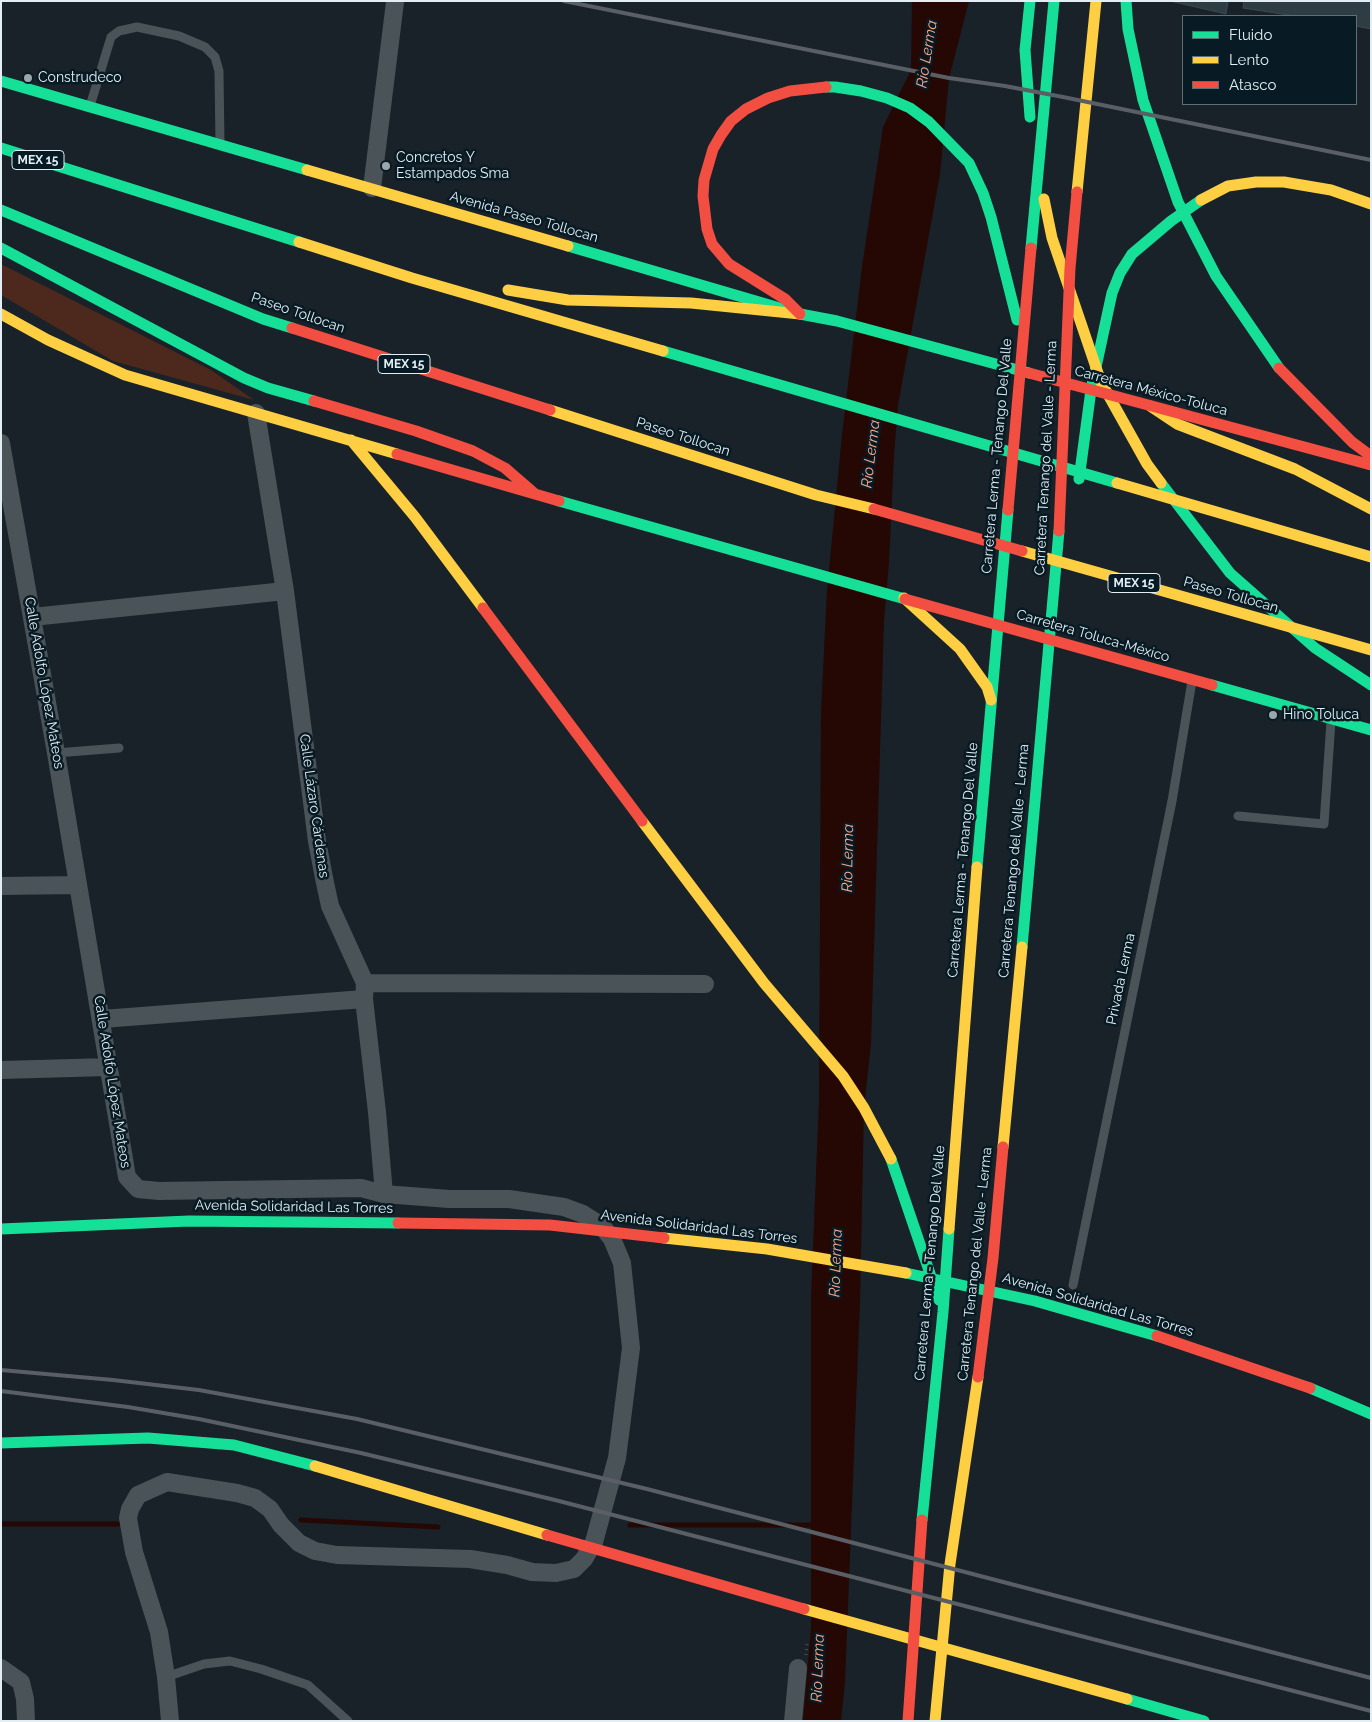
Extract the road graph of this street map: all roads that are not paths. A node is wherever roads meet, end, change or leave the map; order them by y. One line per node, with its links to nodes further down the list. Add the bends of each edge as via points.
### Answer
1 (1030, 1): 38 (main road, via 1026,50 1031,133 1052,238 1101,382 1147,464 1230,573 1315,648)
2 (1054, 1): 20 (main road, Carretera Lerma - Tenango Del Valle)
3 (1096, 1): 31 (main road, Carretera Tenango del Valle - Lerma, via 1070,268)
4 (1126, 1): 27 (main road, via 1128,29 1143,100 1178,202 1216,276 1280,369 1352,442)
5 (395, 2): 10 (street)
6 (1, 81): 7 (main road, Avenida Paseo Tollocan)
7 (90, 106): 8 (main road, Avenida Paseo Tollocan); 8 (lane, via 111,38 119,31 137,27 179,36 205,47 215,57 219,71)
8 (220, 144): 10 (main road, Avenida Paseo Tollocan)
9 (1, 148): 14 (main road, MEX 15)
10 (372, 188): 16 (main road, Avenida Paseo Tollocan)
11 (1371, 204): 21 (main road, via 1331,190 1284,182 1228,186 1198,202 1132,254 1120,273 1112,293)
12 (1, 210): 36 (main road, Paseo Tollocan / MEX 15, via 262,319 816,495)
13 (1, 248): 29 (main road, via 244,378 474,451 504,468)
14 (412, 278): 16 (main road, via 568,300 691,303); 32 (main road, MEX 15)
15 (1, 314): 19 (main road)
16 (800, 314): 17 (main road, Avenida Paseo Tollocan); 20 (main road, via 785,298 729,264 712,244 703,196 707,164 731,121 768,98 812,88 861,90 910,108 929,122 969,163 983,193 999,246)
17 (836, 321): 21 (main road, Carretera México-Toluca)
18 (20, 337): 19 (main road)
19 (48, 340): 23 (main road, via 124,375)
20 (1022, 340): 57 (main road, Carretera Lerma - Tenango Del Valle)
21 (1091, 390): 22 (main road, Carretera México-Toluca); 31 (main road, via 1075,495)
22 (1150, 406): 26 (main road, Carretera México-Toluca); 30 (main road, via 1177,424 1295,469)
23 (256, 413): 24 (main road); 33 (street, Calle Lázaro Cárdenas)
24 (351, 440): 29 (main road); 57 (main road, via 415,517 764,983 843,1076 893,1163)
25 (1, 445): 35 (street, Calle Adolfo López Mateos)
26 (1337, 455): 27 (main road); 28 (main road, Carretera México-Toluca)
27 (1371, 456)
28 (1371, 465)
29 (535, 494): 34 (main road, Carretera Toluca-México)
30 (1371, 509)
31 (1061, 512): 70 (main road, Carretera Tenango del Valle - Lerma, via 992,1258 980,1367 950,1564)
32 (1371, 557)
33 (285, 591): 35 (street); 48 (street, Calle Lázaro Cárdenas, via 324,878 330,906)
34 (899, 596): 37 (main road, Carretera Toluca-México); 46 (main road, via 964,654 987,687 993,706 996,748)
35 (32, 616): 42 (street, Calle Adolfo López Mateos)
36 (1371, 650)
37 (1193, 679): 39 (main road, Carretera Toluca-México); 55 (lane, Privada Lerma, via 1172,801)
38 (1371, 685)
39 (1332, 719): 40 (main road, Carretera Toluca-México); 43 (lane, via 1324,824)
40 (1371, 730)
41 (119, 748): 42 (lane)
42 (56, 753): 44 (street, Calle Adolfo López Mateos)
43 (1238, 816)
44 (78, 885): 45 (street); 49 (street, Calle Adolfo López Mateos)
45 (1, 886)
46 (985, 917)
47 (705, 984): 48 (street)
48 (364, 991): 49 (street); 52 (street, Calle Lázaro Cárdenas)
49 (102, 1019): 50 (street, Calle Adolfo López Mateos)
50 (108, 1067): 51 (street); 52 (street, Calle Adolfo López Mateos, via 127,1177 138,1189 361,1188)
51 (1, 1070)
52 (384, 1194): 64 (street, Calle Adolfo López Mateos, via 509,1199 564,1207 602,1226 612,1238 622,1262 631,1348 617,1458 594,1542 574,1569 556,1573 532,1572 470,1559 336,1555 314,1551 299,1543 255,1498 167,1482 138,1495 128,1518 134,1552 159,1632)
53 (1, 1229): 58 (main road, Avenida Solidaridad Las Torres, via 189,1221 550,1225 767,1249 904,1272 1035,1301 1177,1342 1318,1391)
54 (962, 1275): 56 (main road)
55 (1073, 1285)
56 (960, 1295)
57 (943, 1312): 61 (main road, Carretera Lerma - Tenango Del Valle)
58 (1371, 1414)
59 (1, 1443): 71 (main road, via 148,1438 234,1445 303,1462 650,1566)
60 (941, 1451): 61 (main road)
61 (922, 1515): 69 (main road, Carretera Lerma - Tenango Del Valle)
62 (1, 1668): 65 (street, via 21,1682)
63 (798, 1668): 68 (street)
64 (166, 1677): 66 (street, Calle Adolfo López Mateos); 67 (lane, via 204,1664 230,1661 308,1685)
65 (26, 1721)
66 (170, 1721)
67 (348, 1721)
68 (793, 1721)
69 (908, 1721)
70 (935, 1721)
71 (1204, 1721)

